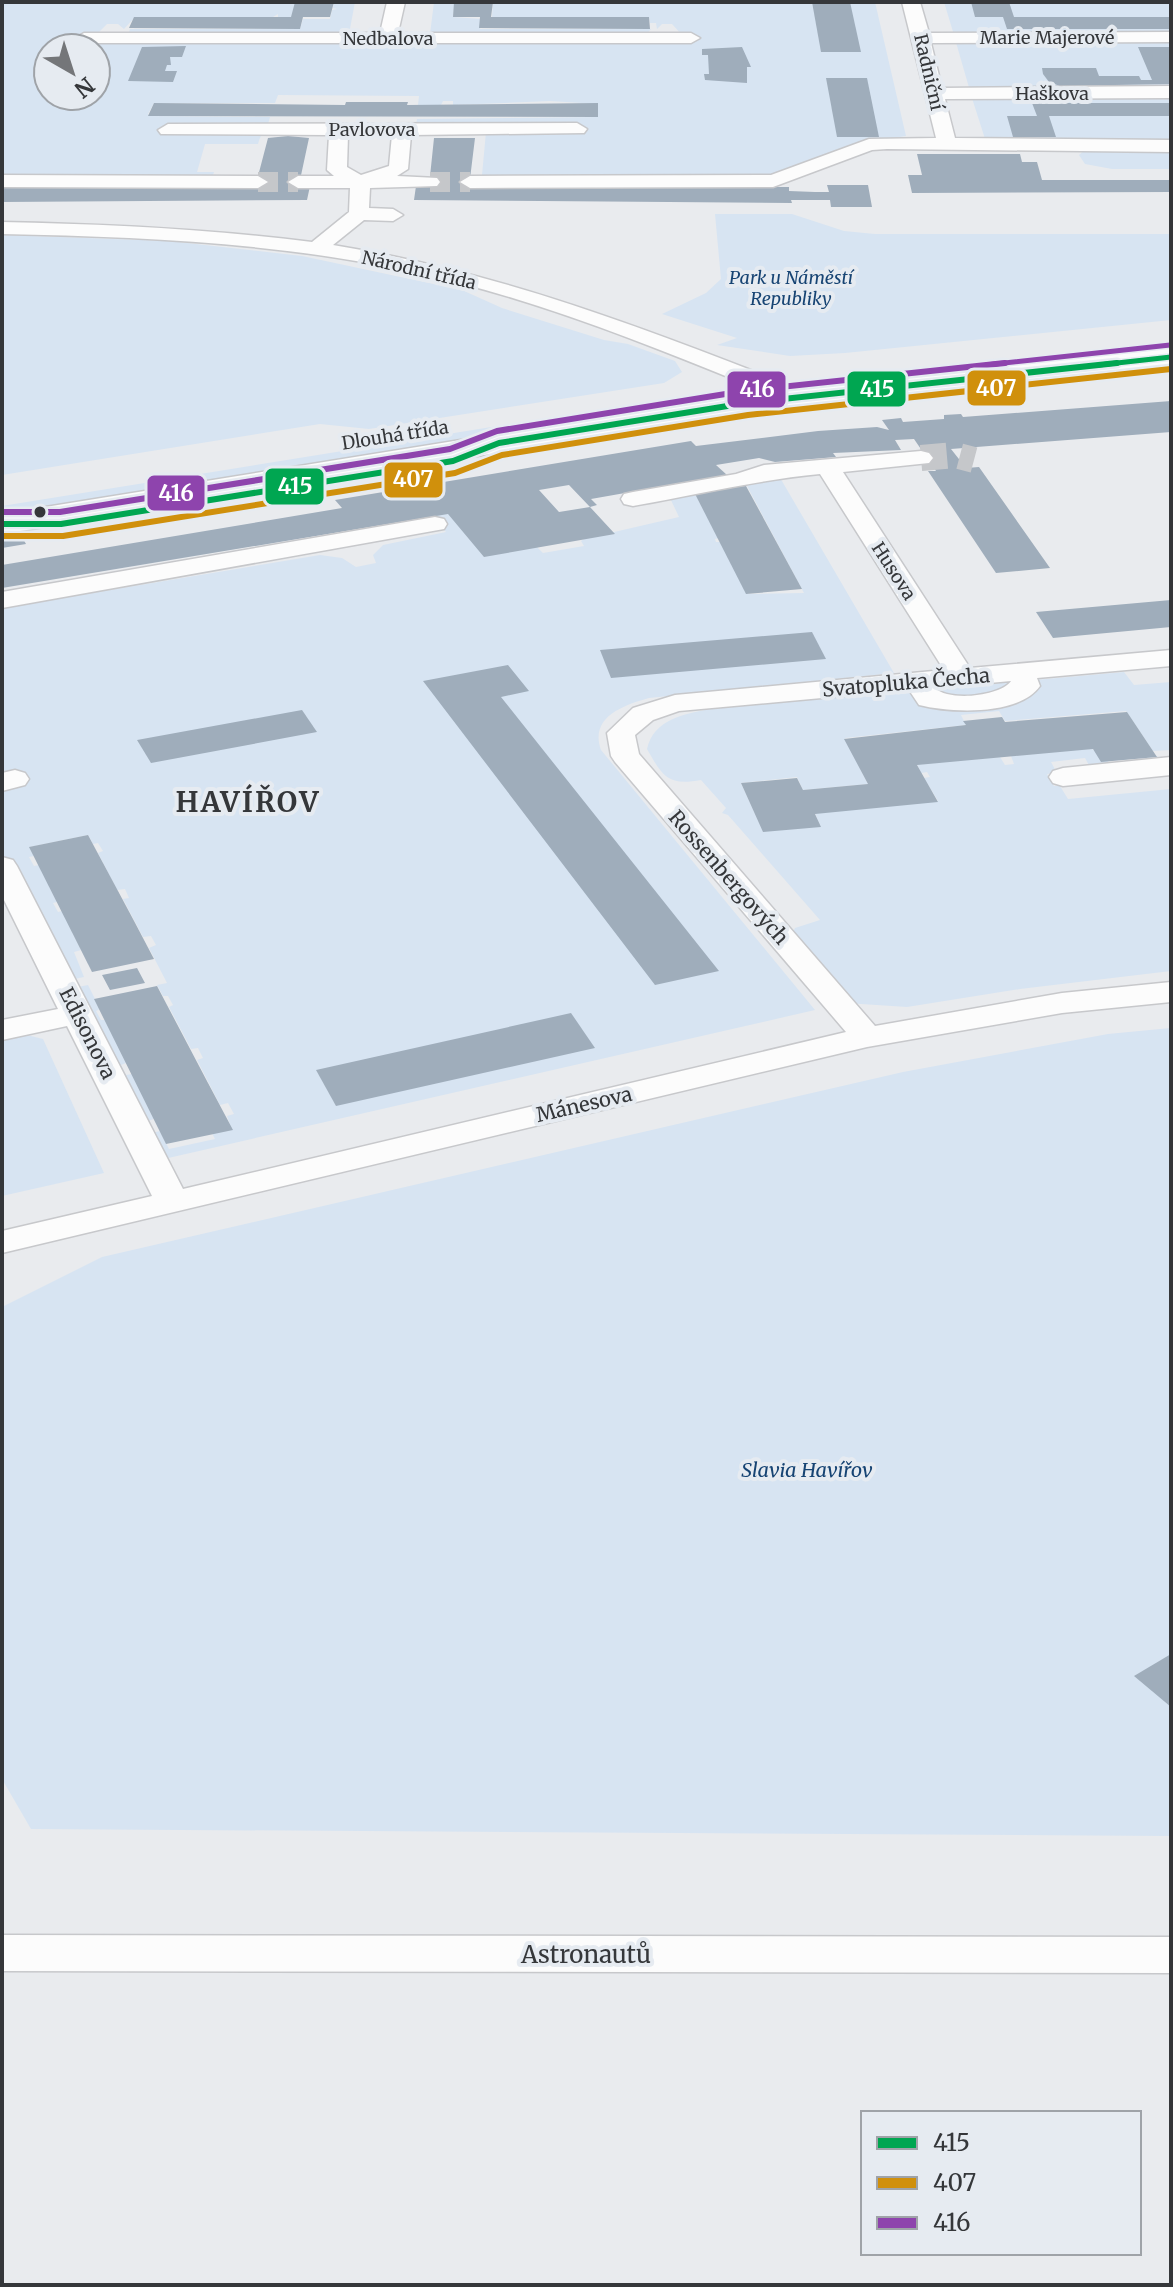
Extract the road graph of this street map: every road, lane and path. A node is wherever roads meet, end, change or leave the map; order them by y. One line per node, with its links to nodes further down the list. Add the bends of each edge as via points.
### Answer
1 (396, 2): 5 (street)
2 (911, 2): 7 (street, Radniční)
3 (1171, 37): 7 (street, Marie Majerové)
4 (112, 38): 5 (street, Nedbalova)
5 (388, 38): 6 (street, Nedbalova)
6 (691, 38)
7 (923, 38): 9 (street, Radniční)
8 (1171, 92): 9 (street, Haškova)
9 (933, 94): 14 (street, Radniční)
10 (339, 129): 11 (street, Pavlovova); 13 (street, Pavlovova); 19 (street, via 337,170)
11 (402, 129): 12 (street, Pavlovova); 19 (street, via 398,169)
12 (577, 129)
13 (168, 130)
14 (947, 143): 15 (street); 21 (street, via 869,145 773,181)
15 (1171, 146)
16 (2, 181): 17 (street)
17 (258, 182)
18 (298, 182): 19 (street)
19 (360, 182): 20 (street); 22 (street)
20 (430, 182)
21 (470, 182)
22 (359, 214): 23 (street); 25 (street)
23 (393, 215)
24 (2, 228): 25 (street, Národní třída, via 175,233)
25 (317, 248): 28 (street, Národní třída, via 423,268 527,297)
26 (1171, 336): 28 (main road, Dlouhá třída)
27 (1171, 357): 29 (main road, Dlouhá třída)
28 (753, 379): 29 (main road, Národní třída); 32 (main road, Dlouhá třída)
29 (820, 393): 34 (main road, Dlouhá třída)
30 (921, 458): 31 (street)
31 (827, 466): 33 (street, via 764,472); 39 (street, Husova)
32 (2, 498)
33 (633, 499)
34 (2, 524)
35 (435, 524): 36 (street)
36 (2, 600)
37 (1171, 658): 38 (street, Svatopluka Čecha)
38 (1021, 672): 39 (street, Svatopluka Čecha); 40 (street, via 1026,686 1008,698 953,703 929,699)
39 (962, 677): 40 (street, Svatopluka Čecha)
40 (917, 681): 41 (street, Svatopluka Čecha, via 675,703)
41 (643, 714): 48 (street, Rossenbergových, via 621,733 625,756)
42 (1171, 766): 43 (street)
43 (1063, 777)
44 (2, 866): 46 (street, Edisonova)
45 (1171, 992): 48 (street, Mánesova, via 1062,1003)
46 (79, 1014): 47 (street); 49 (street, Edisonova)
47 (2, 1030)
48 (867, 1037): 49 (street, Mánesova)
49 (172, 1202): 50 (street, Mánesova)
50 (2, 1242)
51 (2, 1953): 52 (street, Astronautů)
52 (1171, 1955)

